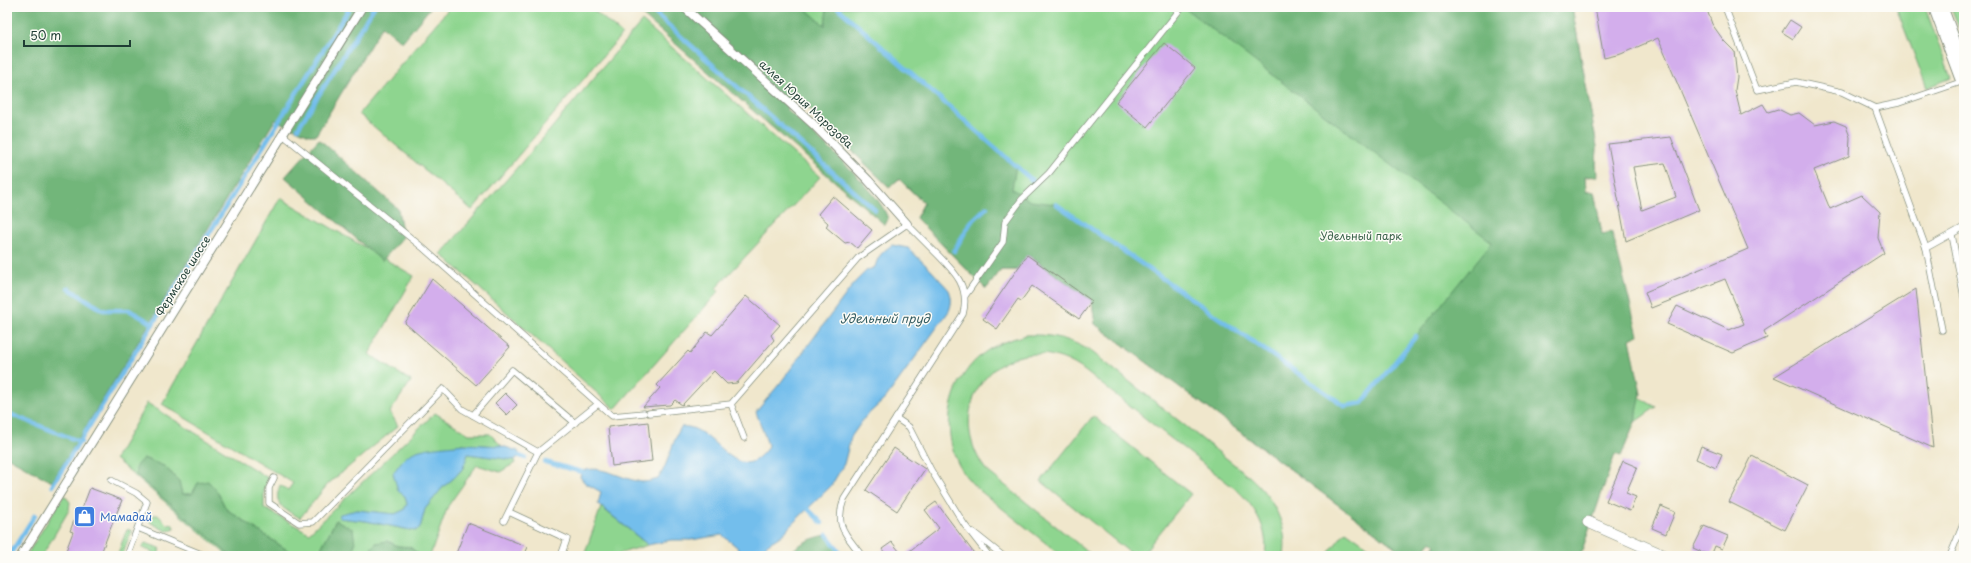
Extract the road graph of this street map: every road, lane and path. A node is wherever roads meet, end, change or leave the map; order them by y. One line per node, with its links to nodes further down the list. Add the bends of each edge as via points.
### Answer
1 (362, 7): 9 (street, Фермское шоссе)
2 (684, 7): 10 (street, аллея Юрия Морозова, via 813,124)
3 (1182, 7): 14 (lane, via 1049,172 1022,199 1005,222 1003,242)
4 (1725, 7): 8 (lane, via 1757,90 1796,82 1842,92)
5 (1938, 7): 6 (main road)
6 (1964, 77)
7 (1964, 81): 8 (lane, via 1899,103)
8 (1875, 108): 13 (lane)
9 (283, 135): 17 (lane, via 422,248); 32 (street, Фермское шоссе)
10 (907, 224): 14 (lane, via 956,273); 18 (lane, via 858,258)
11 (1964, 227): 12 (lane)
12 (1952, 235): 13 (lane); 15 (lane)
13 (1926, 248): 16 (lane)
14 (965, 296): 20 (lane, via 963,314)
15 (1964, 297)
16 (1942, 330)
17 (598, 404): 18 (lane, via 612,416); 21 (lane)
18 (731, 404): 22 (lane)
19 (473, 415): 21 (lane, via 512,370); 23 (lane); 24 (lane, via 462,409 443,389 313,522 299,523 269,504 269,488)
20 (896, 418): 30 (lane, via 909,427 931,470); 36 (lane, via 848,490 841,507 840,523)
21 (575, 423): 23 (lane)
22 (744, 438)
23 (538, 452): 26 (lane)
24 (274, 478)
25 (112, 480): 31 (lane, via 147,502)
26 (509, 512): 27 (lane); 35 (lane, via 567,539)
27 (504, 521)
28 (1588, 522): 39 (street)
29 (1964, 522): 40 (lane)
30 (966, 526): 37 (lane); 38 (lane)
31 (138, 528): 33 (lane); 34 (lane)
32 (21, 556)
33 (127, 556)
34 (206, 556)
35 (561, 556)
36 (862, 556)
37 (989, 556)
38 (1003, 556)
39 (1665, 556)
40 (1950, 556)

